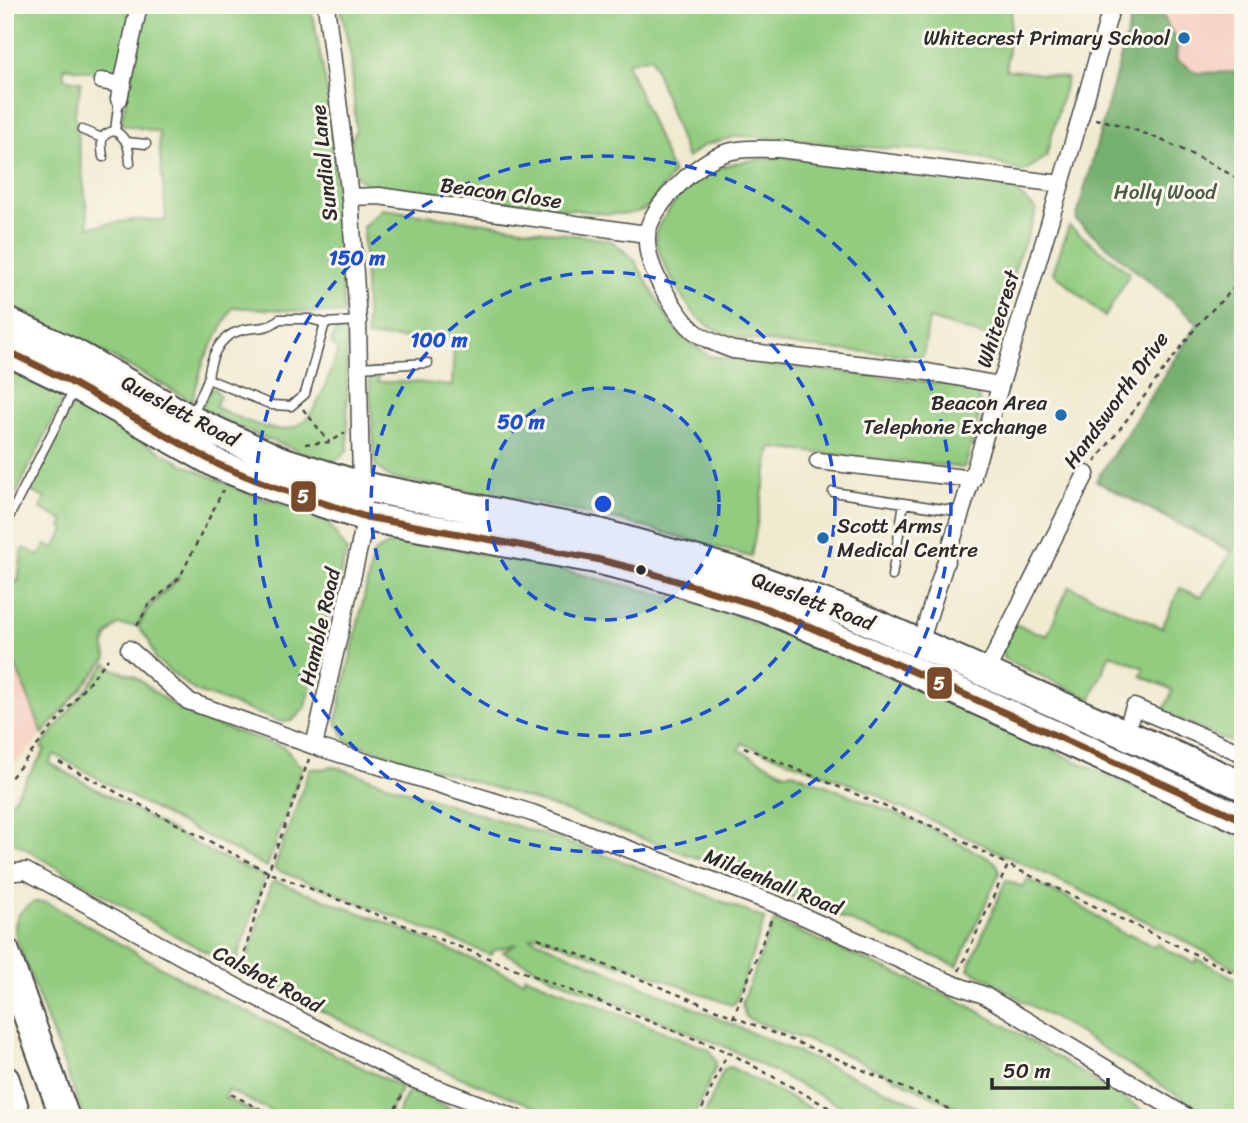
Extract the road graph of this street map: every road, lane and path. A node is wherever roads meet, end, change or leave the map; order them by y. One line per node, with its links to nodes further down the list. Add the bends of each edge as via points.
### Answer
1 (139, 5): 5 (street)
2 (326, 5): 16 (street, Sundial Lane)
3 (1112, 5): 15 (street, Whitecrest)
4 (102, 81): 5 (street)
5 (121, 92): 8 (lane)
6 (1113, 122): 14 (path, via 1189,152)
7 (82, 130): 9 (lane)
8 (115, 131): 9 (lane); 10 (lane)
9 (102, 138): 12 (lane)
10 (127, 142): 11 (lane); 13 (lane)
11 (146, 144)
12 (103, 157)
13 (130, 163)
14 (1243, 181)
15 (1061, 184): 17 (street, via 779,149 745,149 723,153 684,180); 26 (street, Whitecrest)
16 (350, 197): 17 (street, Beacon Close, via 379,196); 20 (street, Sundial Lane)
17 (646, 234): 26 (street, via 649,258 661,287 686,326 703,339 733,350 928,372)
18 (1243, 279): 34 (path, Handsworth Drive, via 1199,323)
19 (5, 321): 29 (highway, Queslett Road, via 75,354)
20 (358, 321): 21 (lane); 24 (street, Sundial Lane)
21 (325, 323): 25 (lane, via 279,318 270,327 238,331 216,350); 28 (lane, via 305,394)
22 (5, 350): 27 (highway, Queslett Road)
23 (428, 363): 24 (lane)
24 (359, 367): 30 (street, Sundial Lane)
25 (208, 379): 28 (lane, via 272,405 290,406); 29 (lane)
26 (1000, 385): 35 (street, Whitecrest)
27 (76, 386): 41 (highway, Queslett Road, via 219,465); 42 (lane)
28 (297, 401): 31 (path)
29 (191, 421): 32 (highway, Queslett Road)
30 (360, 424): 31 (path); 36 (street, Sundial Lane)
31 (330, 442): 32 (path, via 288,446)
32 (280, 461): 36 (highway, Queslett Road)
33 (818, 461): 35 (street)
34 (1086, 474): 49 (street, Handsworth Drive)
35 (972, 479): 40 (street, Whitecrest)
36 (360, 486): 41 (street); 45 (highway, Queslett Road, via 625,540 740,573)
37 (223, 490): 44 (path, via 180,577 149,606)
38 (833, 492): 39 (lane)
39 (904, 503): 40 (lane); 43 (lane)
40 (962, 512): 45 (street, Whitecrest)
41 (366, 517): 48 (highway, Queslett Road, via 644,571 765,608); 51 (street, Hamble Road)
42 (7, 521)
43 (892, 576)
44 (137, 626)
45 (920, 643): 48 (highway); 49 (highway, Queslett Road)
46 (129, 649): 51 (street, Mildenhall Road, via 188,701)
47 (108, 659): 56 (path)
48 (910, 670): 54 (highway, Queslett Road)
49 (986, 672): 50 (highway, Queslett Road)
50 (1125, 734): 53 (street, via 1135,707); 54 (highway); 57 (highway, Queslett Road)
51 (314, 746): 60 (path); 62 (street, Mildenhall Road, via 533,813)
52 (744, 747): 59 (path, via 943,831)
53 (1243, 754)
54 (1110, 760): 58 (highway, Queslett Road)
55 (59, 762): 60 (path)
56 (5, 785)
57 (1243, 786)
58 (1243, 820)
59 (1008, 865): 65 (path); 66 (path)
60 (268, 872): 67 (path); 69 (path)
61 (5, 873): 67 (street, Calshot Road, via 26,871)
62 (778, 905): 66 (street, Mildenhall Road); 68 (path)
63 (538, 939): 68 (path)
64 (8, 960): 74 (highway); 75 (highway)
65 (1243, 977)
66 (953, 984): 82 (street, Mildenhall Road, via 984,995)
67 (235, 986): 70 (street, Calshot Road)
68 (733, 1018): 81 (path, via 831,1056)
69 (728, 1052): 79 (path); 80 (path)
70 (410, 1079): 77 (path); 78 (street, Calshot Road)
71 (5, 1080): 73 (highway)
72 (231, 1094): 76 (path)
73 (17, 1118)
74 (46, 1118)
75 (65, 1118)
76 (277, 1118)
77 (391, 1118)
78 (516, 1118)
79 (698, 1118)
80 (849, 1118)
81 (964, 1118)
82 (1189, 1118)

